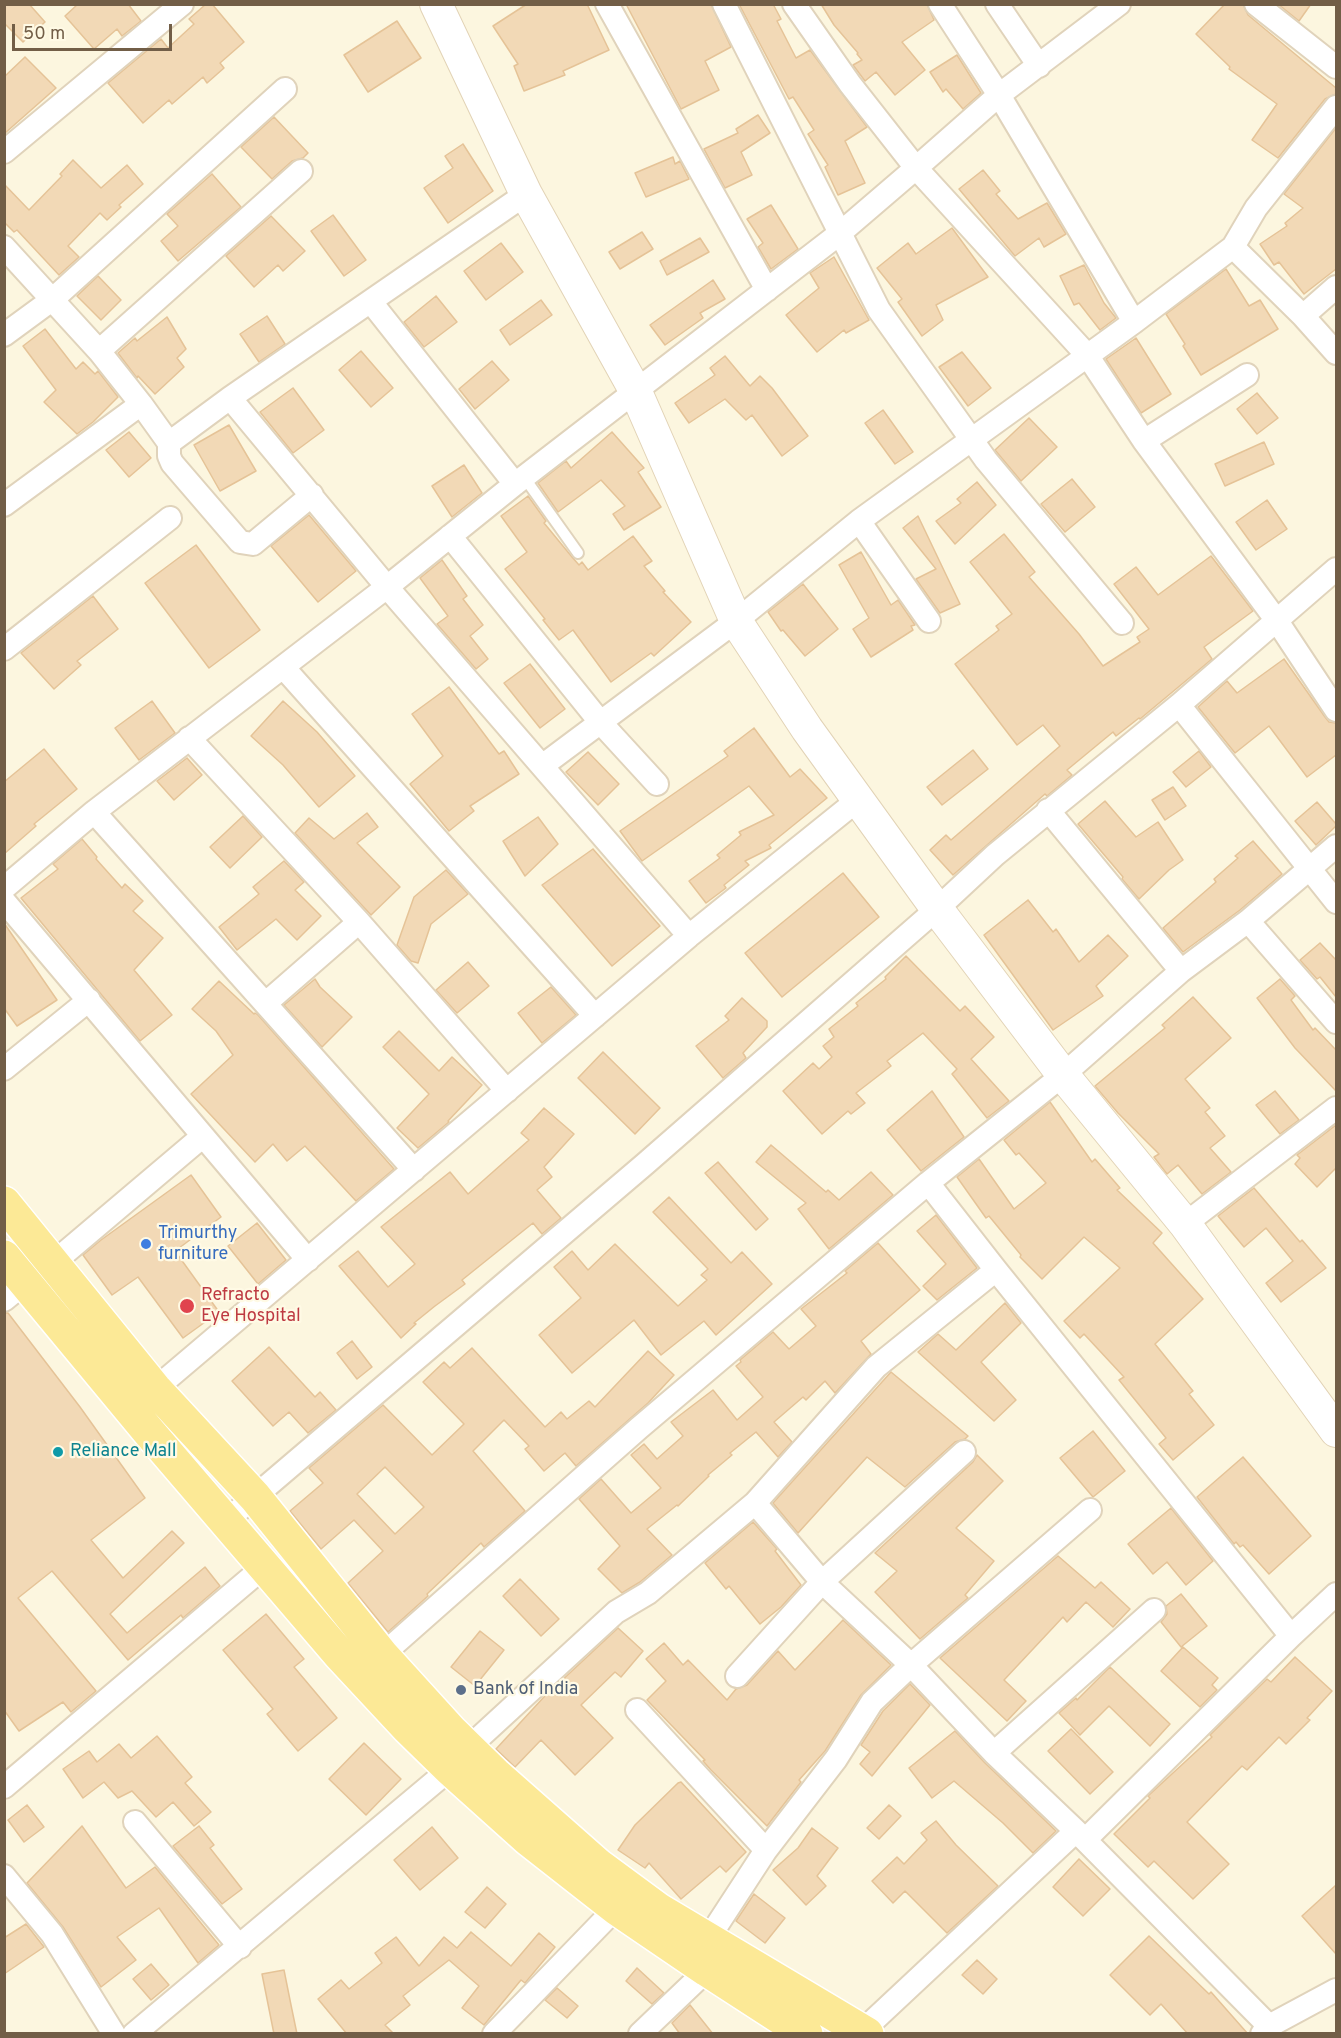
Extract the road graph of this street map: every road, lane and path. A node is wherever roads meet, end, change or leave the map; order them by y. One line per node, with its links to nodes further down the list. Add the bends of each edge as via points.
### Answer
1 (182, 4): 15 (street)
2 (436, 4): 18 (street)
3 (607, 4): 23 (street)
4 (724, 4): 19 (street)
5 (795, 4): 16 (street, via 850,84)
6 (939, 4): 13 (street)
7 (997, 4): 10 (street)
8 (1119, 4): 10 (street)
9 (1256, 4): 11 (street)
10 (1039, 66): 13 (street)
11 (1336, 67)
12 (285, 88): 24 (street)
13 (999, 95): 16 (street); 27 (street)
14 (1336, 107): 21 (street, via 1256,208)
15 (4, 152)
16 (916, 168): 19 (street); 31 (street)
17 (301, 171): 29 (street)
18 (526, 194): 25 (street); 33 (street)
19 (839, 234): 23 (street); 36 (street, via 879,310)
20 (4, 247): 24 (street)
21 (1233, 247): 26 (street); 27 (street)
22 (1336, 287): 26 (street)
23 (767, 290): 33 (street)
24 (53, 299): 28 (street); 29 (street)
25 (371, 303): 34 (street); 39 (street)
26 (1303, 315): 30 (street)
27 (1134, 322): 31 (street)
28 (4, 335)
29 (99, 351): 35 (street)
30 (1336, 353)
31 (1087, 355): 36 (street); 37 (street)
32 (1247, 375): 37 (street)
33 (636, 392): 39 (street); 48 (street)
34 (230, 398): 38 (street); 40 (street)
35 (141, 404): 38 (street); 41 (street)
36 (972, 439): 43 (street); 51 (street)
37 (1144, 441): 50 (street)
38 (169, 443): 40 (street, via 172,463 240,542 253,544)
39 (519, 481): 44 (street); 45 (lane)
40 (312, 495): 47 (street)
41 (4, 506)
42 (170, 518): 52 (street)
43 (859, 521): 48 (street); 49 (street)
44 (450, 536): 47 (street); 56 (street)
45 (578, 553)
46 (1336, 569): 50 (street)
47 (387, 587): 53 (street); 58 (street)
48 (736, 621): 56 (street); 60 (street)
49 (929, 621)
50 (1277, 621): 54 (street); 55 (street)
51 (1122, 623)
52 (4, 649)
53 (283, 668): 57 (street); 75 (street)
54 (1179, 705): 61 (street); 64 (street)
55 (1336, 710)
56 (601, 723): 58 (street); 59 (street)
57 (189, 738): 62 (street); 70 (street)
58 (542, 766): 71 (street)
59 (657, 784)
60 (859, 799): 68 (street); 71 (street)
61 (1048, 810): 68 (street); 72 (street)
62 (94, 812): 65 (street); 74 (street)
63 (1336, 846): 64 (street)
64 (1308, 869): 67 (street); 69 (street)
65 (4, 888)
66 (4, 901): 73 (street)
67 (1336, 902)
68 (937, 909): 78 (street); 94 (street)
69 (1248, 921): 72 (street); 76 (street)
70 (359, 922): 74 (street); 79 (street)
71 (689, 936): 75 (street)
72 (1181, 971): 78 (street)
73 (88, 1000): 77 (street); 81 (street)
74 (266, 1003): 82 (street)
75 (595, 1016): 79 (street)
76 (1336, 1022)
77 (4, 1069)
78 (1063, 1075): 83 (street); 85 (street)
79 (507, 1091): 82 (street)
80 (1336, 1108): 85 (street)
81 (203, 1136): 87 (street); 88 (street)
82 (414, 1170): 87 (street)
83 (928, 1183): 89 (street); 103 (street, via 639,1428)
84 (4, 1203): 88 (main road)
85 (1185, 1224): 92 (street)
86 (4, 1257): 90 (main road)
87 (308, 1260): 91 (street)
88 (53, 1263): 91 (main road)
89 (996, 1270): 95 (street, via 876,1367); 102 (street)
90 (15, 1291): 97 (main road)
91 (156, 1389): 94 (main road)
92 (1336, 1431)
93 (964, 1452): 99 (street)
94 (255, 1497): 97 (street); 103 (main road)
95 (755, 1503): 99 (street); 108 (street, via 648,1593 616,1612)
96 (1090, 1510): 104 (street)
97 (226, 1521): 98 (main road)
98 (265, 1566): 108 (main road, via 408,1728); 109 (street)
99 (822, 1582): 104 (street); 105 (street)
100 (1336, 1594): 102 (street)
101 (1154, 1610): 107 (street)
102 (1291, 1636): 111 (street)
103 (382, 1655): 108 (main road, via 451,1731)
104 (911, 1665): 107 (street); 112 (street, via 872,1702 836,1758)
105 (737, 1676)
106 (636, 1710): 112 (street)
107 (994, 1753): 111 (street)
108 (460, 1758): 114 (main road, via 528,1839); 115 (street); 116 (main road, via 495,1774 598,1865 659,1910)
109 (4, 1787)
110 (135, 1822): 115 (street)
111 (1080, 1835): 118 (street); 119 (street)
112 (766, 1850): 116 (street)
113 (4, 1876): 120 (street, via 52,1934)
114 (616, 1908): 116 (main road); 122 (street)
115 (240, 1947): 121 (street)
116 (707, 1955): 119 (main road); 123 (street); 124 (main road)
117 (1336, 1990): 118 (street)
118 (1265, 2030)
119 (863, 2032)
120 (114, 2034)
121 (134, 2034)
122 (494, 2034)
123 (640, 2034)
124 (806, 2034)

